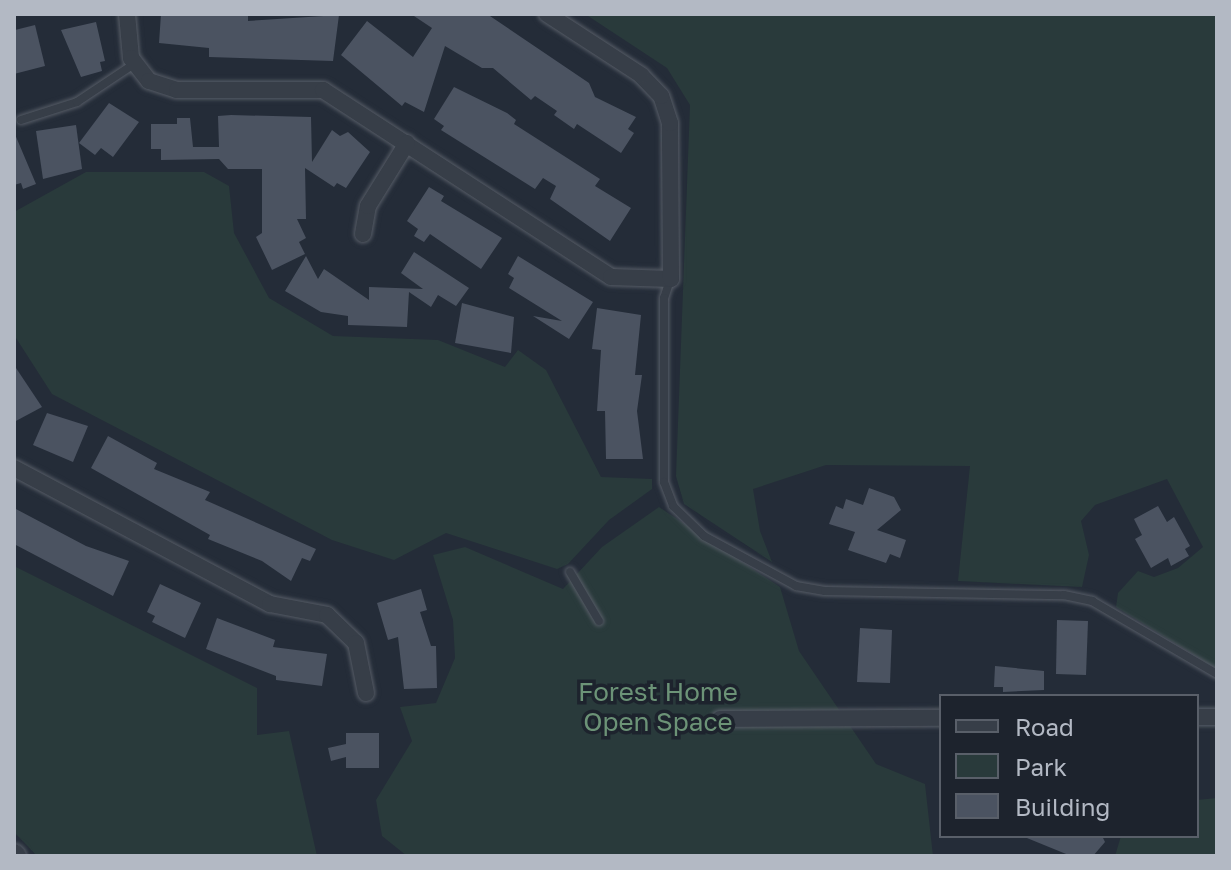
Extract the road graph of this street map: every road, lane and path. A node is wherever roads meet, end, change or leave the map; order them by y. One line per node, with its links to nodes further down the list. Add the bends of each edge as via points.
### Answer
1 (127, 14): 3 (street, via 127,44)
2 (547, 14): 7 (street, via 641,75 661,96 670,123)
3 (134, 64): 4 (lane, via 77,102); 5 (street, via 149,81 177,90 323,90)
4 (21, 120)
5 (407, 143): 6 (street, via 368,206); 7 (street, via 611,277)
6 (363, 234)
7 (671, 279): 11 (lane, via 664,298 664,482 673,506 704,536 796,586 825,591 1064,595 1092,601)
8 (14, 468): 12 (street, via 270,604 327,615 356,643)
9 (570, 572): 10 (lane)
10 (599, 621)
11 (1217, 674)
12 (366, 693)
13 (939, 718): 14 (street)
14 (720, 719)

